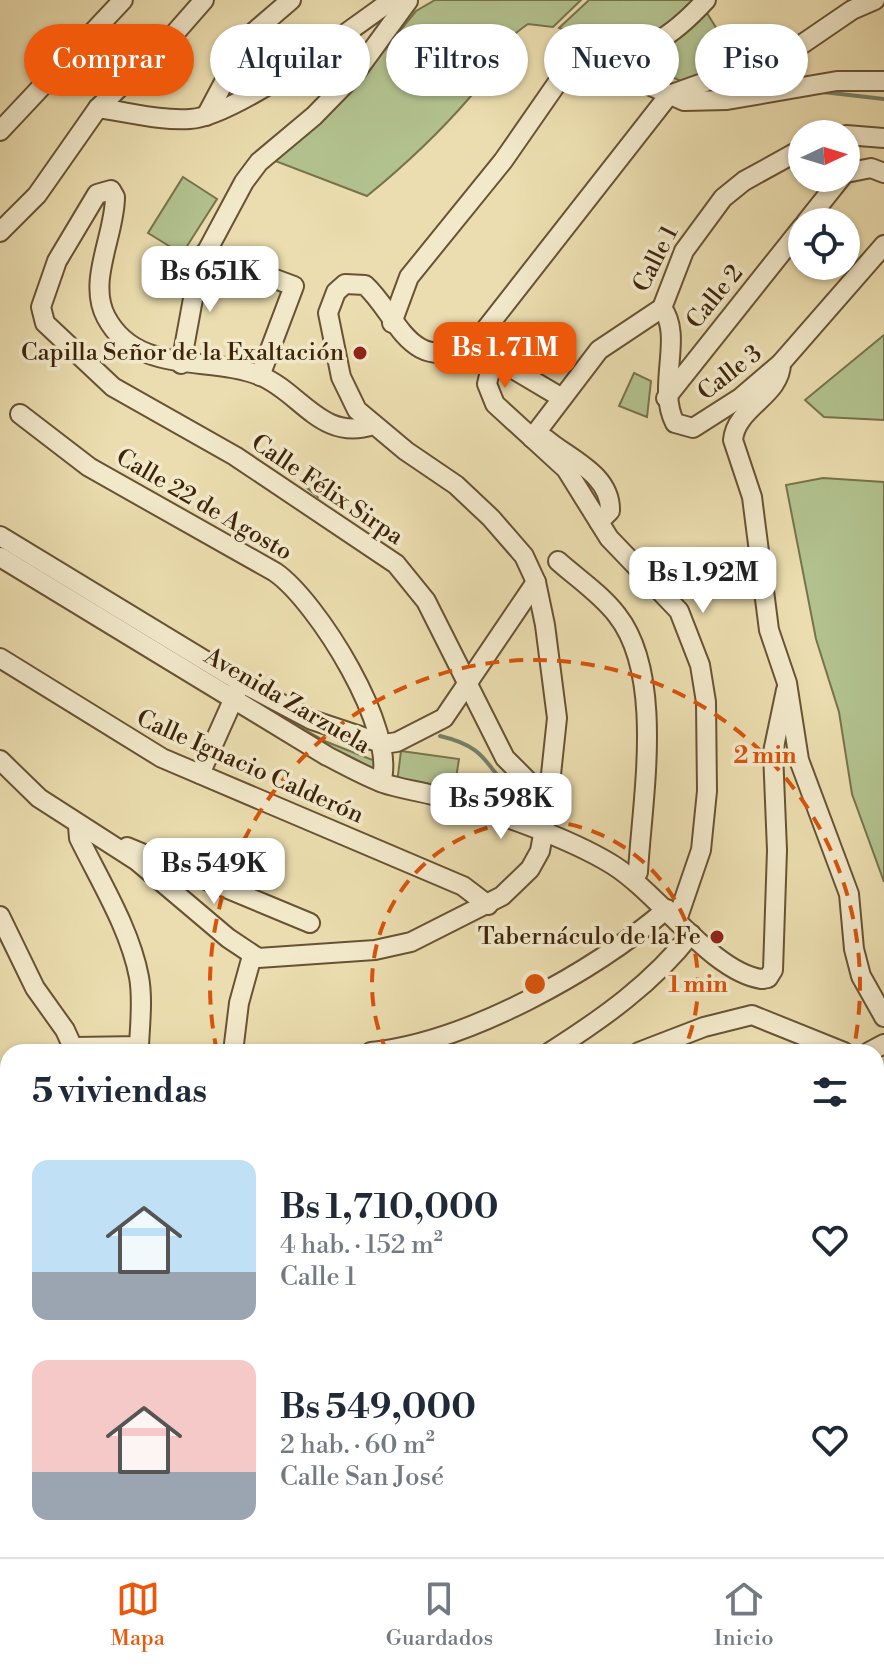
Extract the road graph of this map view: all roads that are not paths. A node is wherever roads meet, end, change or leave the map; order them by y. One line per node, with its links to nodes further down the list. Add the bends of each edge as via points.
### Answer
1 (204, 0): 13 (street)
2 (291, 0): 14 (street, via 248,37)
3 (403, 0): 14 (street); 26 (street, via 354,75 259,162)
4 (706, 0): 7 (street)
5 (875, 0): 9 (street, via 792,51)
6 (118, 9): 15 (street)
7 (679, 29)
8 (884, 81): 12 (street, via 837,81 706,101)
9 (679, 91)
10 (547, 96): 28 (street, via 503,161 409,277)
11 (668, 96): 29 (street)
12 (672, 96)
13 (98, 108): 14 (street, via 157,117); 23 (street, via 37,195)
14 (206, 116)
15 (0, 131)
16 (860, 136): 17 (street)
17 (884, 138)
18 (788, 157): 27 (street, Calle 1, via 723,198 684,251)
19 (860, 170): 20 (street)
20 (884, 173)
21 (830, 192): 22 (street)
22 (817, 208)
23 (0, 232)
24 (788, 245): 35 (street, Calle 2)
25 (884, 245): 31 (street, Calle 3)
26 (205, 253): 32 (street); 33 (street, via 294,286)
27 (662, 308): 34 (street, Calle 1, via 599,350); 35 (street, Calle 3, via 670,345)
28 (392, 323): 29 (street, via 423,349 445,351); 37 (street, via 365,285 345,284 331,301 328,313 341,377 357,410)
29 (474, 344): 30 (street)
30 (493, 358): 34 (street); 38 (street, via 487,384 495,404)
31 (781, 363): 35 (street, Calle 3, via 693,428 675,423); 44 (street, via 780,376 743,415 733,440 752,497 771,644)
32 (181, 364): 33 (street); 45 (street, Calle Félix Sirpa, via 143,352 105,315 100,290 115,197 111,190 103,190 57,261 41,307 45,323 113,387 235,456 396,564 426,601)
33 (260, 376): 37 (street, via 319,421 353,428)
34 (562, 398): 38 (street, Calle 1)
35 (666, 398)
36 (20, 414): 47 (street, Calle 22 de Agosto, via 89,467 289,583 332,639)
37 (373, 425): 42 (street, via 433,466 491,518 524,556)
38 (534, 434): 58 (street, via 592,472 610,501 610,511 599,522 679,611 700,665 707,791 701,850)
39 (0, 536): 46 (street, Avenida Zarzuela)
40 (0, 557): 46 (street, Avenida Zarzuela)
41 (558, 561): 56 (street, via 617,615 636,654 645,756)
42 (536, 582): 45 (street, Avenida Zarzuela); 51 (street, via 557,718)
43 (0, 658): 49 (street, Calle Ignacio Calderón, via 133,742)
44 (787, 683): 63 (street, via 773,752 777,850); 64 (street, via 799,760 849,894 858,967)
45 (468, 684): 47 (street, Avenida Zarzuela, via 444,718); 51 (street, Calle Félix Sirpa, via 505,758 530,783)
46 (237, 691): 47 (street, Avenida Zarzuela); 49 (street); 50 (street, Avenida Zarzuela, via 301,743)
47 (384, 744): 50 (street)
48 (0, 760): 53 (street)
49 (200, 774): 57 (street, Calle Ignacio Calderón, via 463,886)
50 (381, 782): 54 (street, Avenida Zarzuela)
51 (550, 793): 52 (street)
52 (547, 812): 54 (street); 56 (street)
53 (78, 826): 55 (street); 66 (street, via 139,975)
54 (543, 833): 56 (street, Avenida Zarzuela, via 575,843); 57 (street, via 540,851 521,882)
55 (118, 849): 60 (street, via 128,847 173,864); 62 (street)
56 (636, 876): 58 (street)
57 (488, 905): 62 (street, via 396,947)
58 (675, 915): 61 (street); 63 (street, via 738,966); 68 (street, via 559,984)
59 (0, 916): 65 (street, via 35,988)
60 (310, 923)
61 (691, 934): 63 (street, via 744,977); 69 (street, via 635,991)
62 (252, 956): 67 (street)
63 (766, 977)
64 (884, 1017)
65 (71, 1044)
66 (139, 1044)
67 (234, 1044)
68 (418, 1044)
69 (561, 1044)
70 (661, 1044): 71 (street, via 757,1015)
71 (825, 1044)

